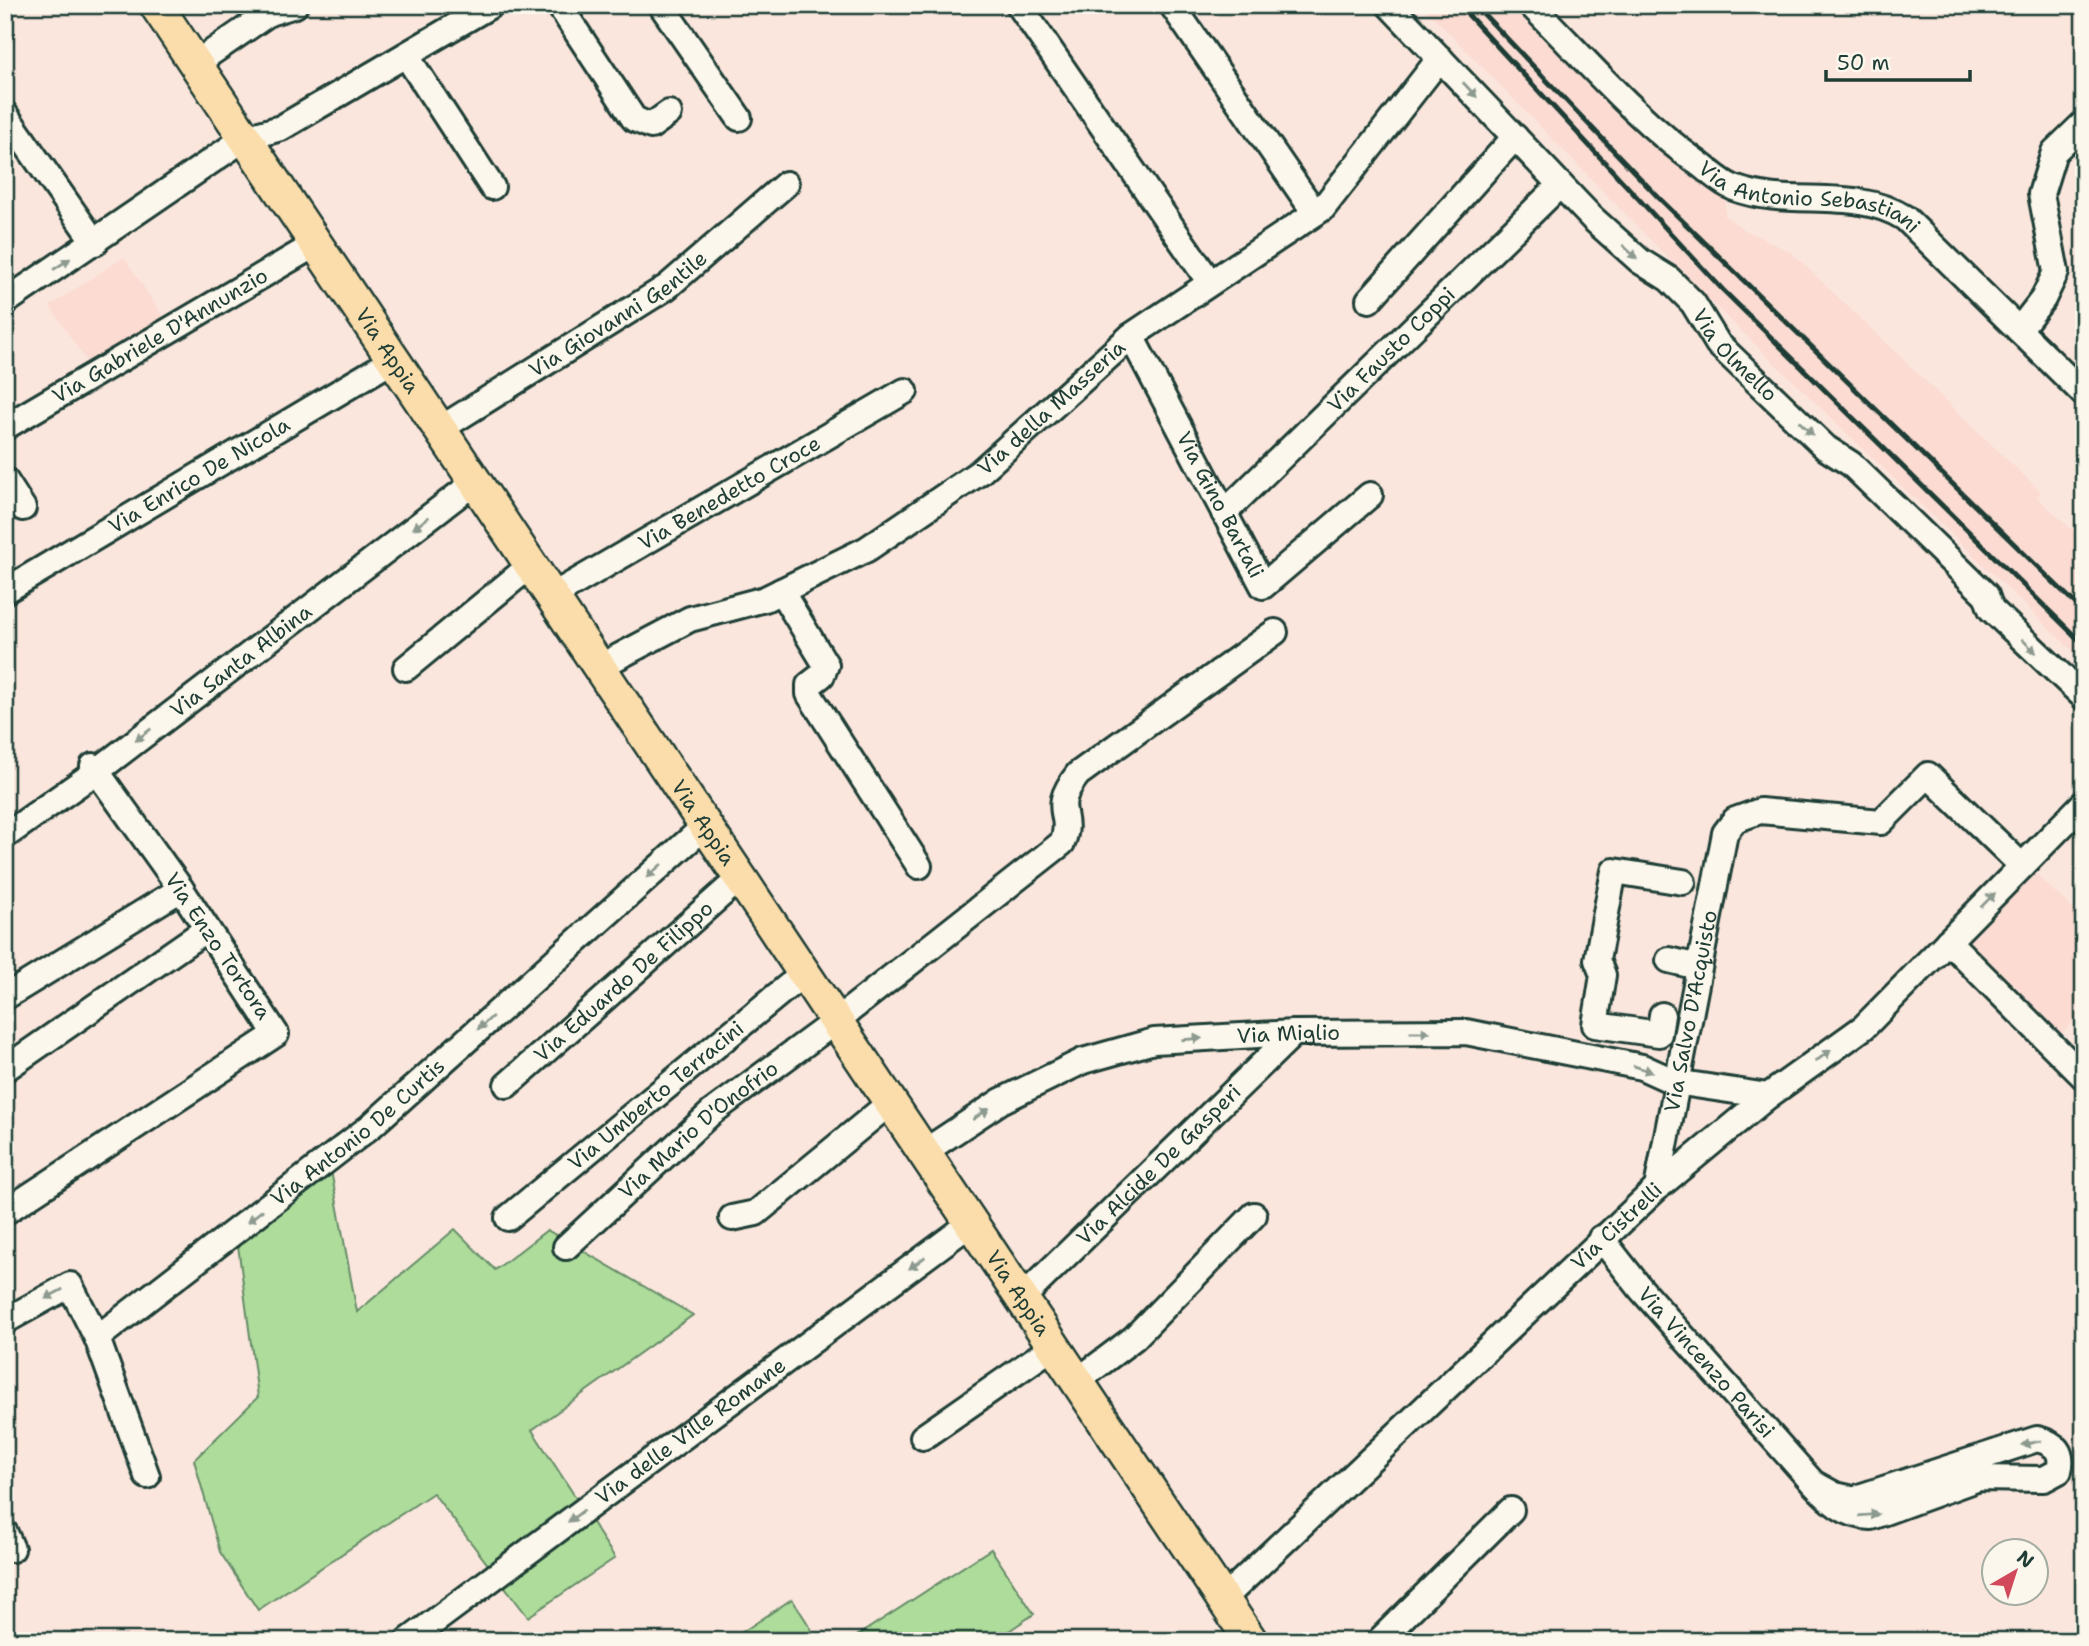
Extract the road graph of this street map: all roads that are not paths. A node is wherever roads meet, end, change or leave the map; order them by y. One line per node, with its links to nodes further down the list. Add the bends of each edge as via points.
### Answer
1 (295, 5): 12 (street, via 269,13)
2 (491, 5): 10 (street)
3 (559, 5): 13 (street, via 634,119 651,126)
4 (661, 5): 15 (street)
5 (1019, 5): 25 (street)
6 (1172, 5): 22 (street)
7 (1390, 5): 11 (street, Via Olmello)
8 (1531, 5): 28 (street, Via Antonio Sebastiani, via 1663,138 1731,187 1774,198 1867,201 1886,207 1905,218)
9 (163, 8): 12 (main road, Via Appia)
10 (405, 55): 18 (street, via 281,128); 21 (street)
11 (1440, 58): 17 (street, Via Olmello, one-way to 17); 22 (street, Via della Masseria)
12 (195, 64): 18 (main road, Via Appia)
13 (669, 113)
14 (5, 114): 23 (street)
15 (739, 118)
16 (2084, 123): 28 (street, via 2054,152 2041,194 2056,272 2043,299)
17 (1514, 137): 20 (street, Via Olmello); 26 (street)
18 (245, 138): 23 (street); 24 (main road, Via Appia)
19 (786, 184): 34 (street, Via Giovanni Gentile, via 667,287)
20 (1559, 186): 39 (street, Via Fausto Coppi); 47 (street, Via Olmello, one-way to 47, via 1640,261 1669,279 1693,303 1718,344 1826,448 1851,464 1986,595 1991,609)
21 (492, 187)
22 (1315, 213): 25 (street, Via della Masseria)
23 (94, 243): 27 (street, one-way to 23)
24 (316, 244): 30 (main road, Via Appia); 33 (street, Via Gabriele D'Annunzio)
25 (1209, 281): 29 (street, Via della Masseria)
26 (1368, 300)
27 (5, 302)
28 (2019, 330): 32 (street, Via Antonio Sebastiani)
29 (1131, 336): 39 (street, Via Gino Bartali); 42 (street, Via della Masseria, via 980,472 867,549)
30 (393, 360): 34 (main road, Via Appia); 41 (street, Via Enrico De Nicola)
31 (905, 391): 43 (street, Via Benedetto Croce)
32 (2084, 394)
33 (5, 427)
34 (440, 429): 36 (main road, Via Appia)
35 (5, 480): 38 (street)
36 (475, 482): 40 (main road, Via Appia); 48 (street, Via Santa Albina, one-way to 48)
37 (1370, 495): 39 (street, Via Gino Bartali, via 1263,586)
38 (23, 508)
39 (1224, 513)
40 (531, 565): 43 (main road, Via Appia); 46 (street)
41 (5, 591)
42 (781, 591): 45 (street, Via della Masseria, via 690,619); 52 (street, via 826,664 822,675 809,685 809,694)
43 (552, 596): 45 (main road, Via Appia)
44 (1275, 632): 63 (street, Via Mario D'Onofrio, via 1078,774 1064,792 1061,808 1067,830 1062,843)
45 (599, 667): 50 (main road, Via Appia)
46 (406, 668)
47 (2084, 697)
48 (95, 768): 51 (street, Via Santa Albina); 56 (street, Via Enzo Tortora)
49 (2084, 803): 53 (street, Via Cistrelli)
50 (705, 825): 54 (main road, Via Appia); 83 (street, Via Antonio De Curtis, one-way to 83, via 371,1126)
51 (5, 836)
52 (919, 866)
53 (2022, 866): 58 (street, Via Cistrelli, one-way to 53); 60 (street, Via Salvo D'Acquisto, via 1928,775 1881,822 1759,811 1735,820 1725,833)
54 (740, 877): 61 (main road, Via Appia); 69 (street, Via Eduardo De Filippo)
55 (1683, 882): 65 (street, via 1614,871 1597,960 1603,975 1595,1025 1661,1024)
56 (181, 889): 57 (street, Via Enzo Tortora); 62 (street)
57 (208, 929): 66 (street); 74 (street, Via Enzo Tortora, via 276,1034)
58 (1948, 941): 67 (street); 70 (street, Via Cistrelli, one-way to 58, via 1864,1027)
59 (1668, 960): 60 (street)
60 (1698, 967): 65 (street, Via Salvo D'Acquisto)
61 (804, 973): 63 (main road, Via Appia); 76 (street, Via Umberto Terracini)
62 (5, 997)
63 (836, 1021): 71 (main road, Via Appia); 80 (street, Via Mario D'Onofrio, via 711,1113)
64 (1294, 1033): 68 (street, Via Miglio, one-way to 68, via 1466,1032 1642,1067); 72 (street, Via Miglio, one-way to 64, via 1001,1101 1083,1061 1154,1041); 81 (street, Via Alcide De Gasperi)
65 (1682, 1044): 68 (street, Via Salvo D'Acquisto)
66 (5, 1069)
67 (2084, 1077)
68 (1675, 1082): 70 (street, Via Miglio); 73 (street, Via Salvo D'Acquisto)
69 (507, 1085)
70 (1768, 1096): 73 (street, Via Cistrelli)
71 (891, 1102): 72 (main road, Via Appia); 77 (street, via 756,1213)
72 (924, 1152): 78 (main road, Via Appia)
73 (1657, 1188): 79 (street, Via Cistrelli)
74 (5, 1212)
75 (1254, 1215): 85 (street, via 1134,1338)
76 (508, 1218)
77 (732, 1218)
78 (971, 1223): 81 (main road, Via Appia); 91 (street, Via delle Ville Romane, one-way to 91)
79 (1601, 1238): 88 (street, Via Vincenzo Parisi); 90 (street, Via Cistrelli)
80 (566, 1247)
81 (1022, 1298): 84 (main road, Via Appia)
82 (5, 1321): 83 (street, one-way to 82, via 70,1285)
83 (97, 1338): 87 (street)
84 (1054, 1346): 85 (main road, Via Appia); 86 (street)
85 (1077, 1381): 90 (main road, Via Appia)
86 (923, 1437)
87 (148, 1476)
88 (1813, 1483): 88 (street, Via Vincenzo Parisi, one-way to 88, via 1832,1504 1852,1515 1871,1517 1979,1478 2044,1479 2059,1471 2061,1461 2057,1448 2037,1439 1853,1499)
89 (1511, 1510): 93 (street)
90 (1223, 1599): 92 (main road, Via Appia)
91 (408, 1641)
92 (1251, 1641)
93 (1379, 1641)

